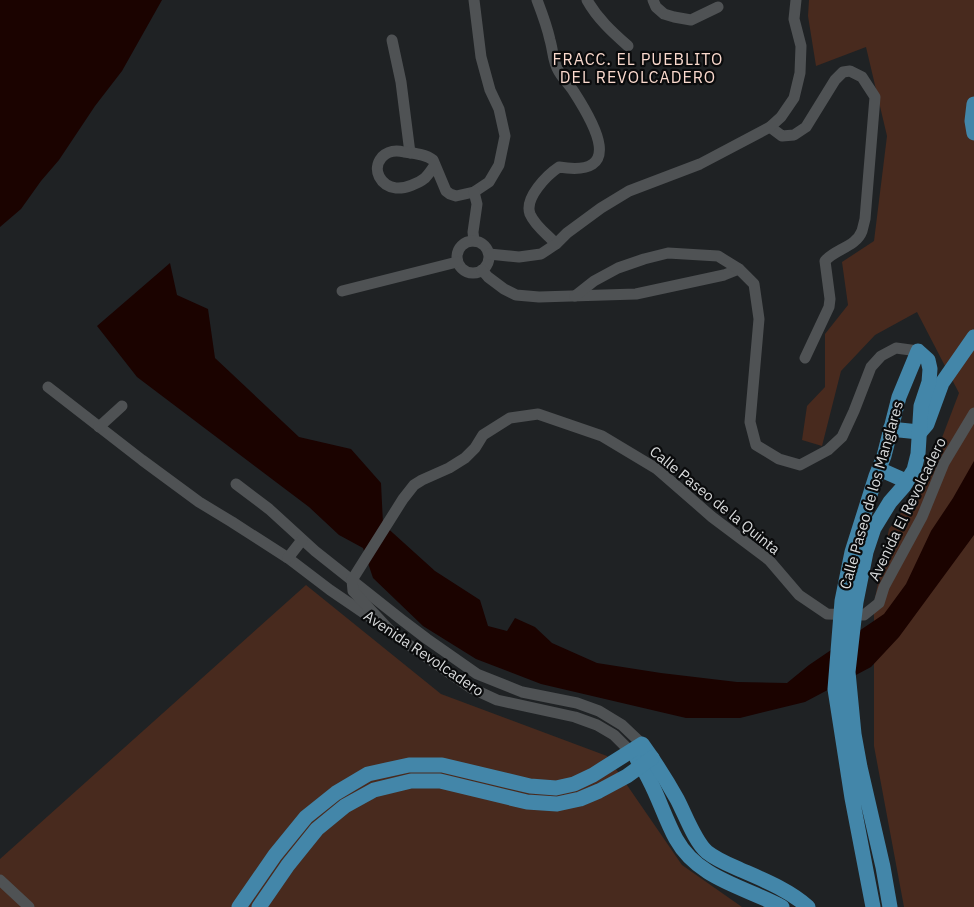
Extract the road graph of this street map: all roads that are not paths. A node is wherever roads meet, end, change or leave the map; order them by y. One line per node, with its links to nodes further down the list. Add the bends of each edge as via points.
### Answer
1 (474, 0): 14 (street, via 481,57 506,136 499,165 489,182)
2 (536, 0): 16 (street, via 557,69 591,120 600,153 596,162 589,166 578,169 559,167 548,174 532,196 530,213)
3 (587, 0): 8 (street, via 608,28)
4 (653, 0): 6 (street, via 664,14 691,20)
5 (796, 0): 10 (street, via 794,19 801,46 800,73 794,98)
6 (718, 7)
7 (392, 40): 12 (street)
8 (628, 46)
9 (974, 104): 11 (main road)
10 (770, 127): 16 (street, via 700,164 629,191 601,208); 25 (street, via 782,136 794,135 806,127 843,72 850,71 862,77 875,97 865,219 854,242 825,261 829,307)
11 (974, 133)
12 (410, 153): 13 (street, via 429,157); 13 (street, via 392,151 380,159 377,173 381,180 397,189 424,178)
13 (435, 165): 14 (street, via 450,194)
14 (474, 192): 15 (street, via 477,204)
15 (474, 241): 17 (street, via 482,243); 18 (street, via 460,247)
16 (556, 244): 17 (street, via 541,254 519,257)
17 (488, 254): 20 (street, via 489,260)
18 (457, 262): 20 (street, via 469,272); 21 (street)
19 (739, 269): 22 (street, via 636,294); 22 (street, via 718,256 668,253 618,268); 24 (street, via 754,284 759,319 750,422 756,445 779,459 800,465 828,450 842,437 871,367 881,356 896,348)
20 (482, 270): 22 (street, via 516,295)
21 (342, 291)
22 (574, 296)
23 (974, 337): 31 (main road, Calle Paseo de los Manglares, via 942,383 928,424)
24 (918, 351): 30 (main road, Calle Paseo de los Manglares); 31 (main road, Calle Paseo de los Manglares, via 928,360 930,368)
25 (805, 358)
26 (48, 387): 29 (street, Avenida Revolcadero)
27 (122, 406): 29 (street)
28 (974, 413): 40 (street, Avenida El Revolcadero, via 944,463 879,603)
29 (99, 427): 37 (street, Avenida Revolcadero, via 199,502)
30 (890, 429): 31 (main road); 32 (main road, Calle Paseo de los Manglares)
31 (919, 432): 33 (main road, Calle Paseo de los Manglares, via 914,470)
32 (879, 469): 33 (main road); 40 (main road, Calle Paseo de los Manglares, via 852,552)
33 (906, 482): 40 (main road, Calle Paseo de los Manglares, via 874,528)
34 (236, 484): 35 (street, Avenida Revolcadero)
35 (302, 540): 36 (street, Avenida Revolcadero); 37 (street)
36 (315, 551): 38 (street); 39 (street, Avenida Revolcadero)
37 (288, 558): 38 (street, Avenida Revolcadero)
38 (301, 568): 41 (street, Avenida Revolcadero)
39 (352, 580): 40 (street, Calle Paseo de la Quinta, via 414,485 465,458 483,435 510,418 538,414 602,436 657,469 712,517 769,560 799,595 827,614); 41 (street, via 353,591); 42 (street, Avenida Revolcadero, via 427,640 477,674 522,692)
40 (854, 606): 44 (main road, Calle Paseo de los Manglares, via 835,689)
41 (394, 635): 43 (street, Avenida Revolcadero, via 471,688 497,700)
42 (577, 703): 43 (street); 45 (street, Avenida Revolcadero, via 622,724)
43 (575, 717): 45 (street, Avenida Revolcadero, via 597,725)
44 (848, 737): 53 (main road, Calle Paseo de los Manglares, via 863,860); 54 (main road, Calle Paseo de los Manglares, via 860,767)
45 (637, 748): 46 (main road, Avenida Revolcadero); 49 (main road, via 593,775 556,788 530,786 442,765 409,765 368,774 336,793 306,817)
46 (647, 762): 50 (main road, via 599,791 557,804 527,802 440,781 411,781 374,790 345,806 318,829); 51 (main road, Avenida Revolcadero, via 677,841 689,856 723,881); 52 (main road, Avenida Revolcadero, via 678,800 706,852 798,898)
47 (0, 880): 48 (street)
48 (29, 907)
49 (239, 907)
50 (259, 907)
51 (782, 907)
52 (808, 907)
53 (873, 907)
54 (890, 907)

